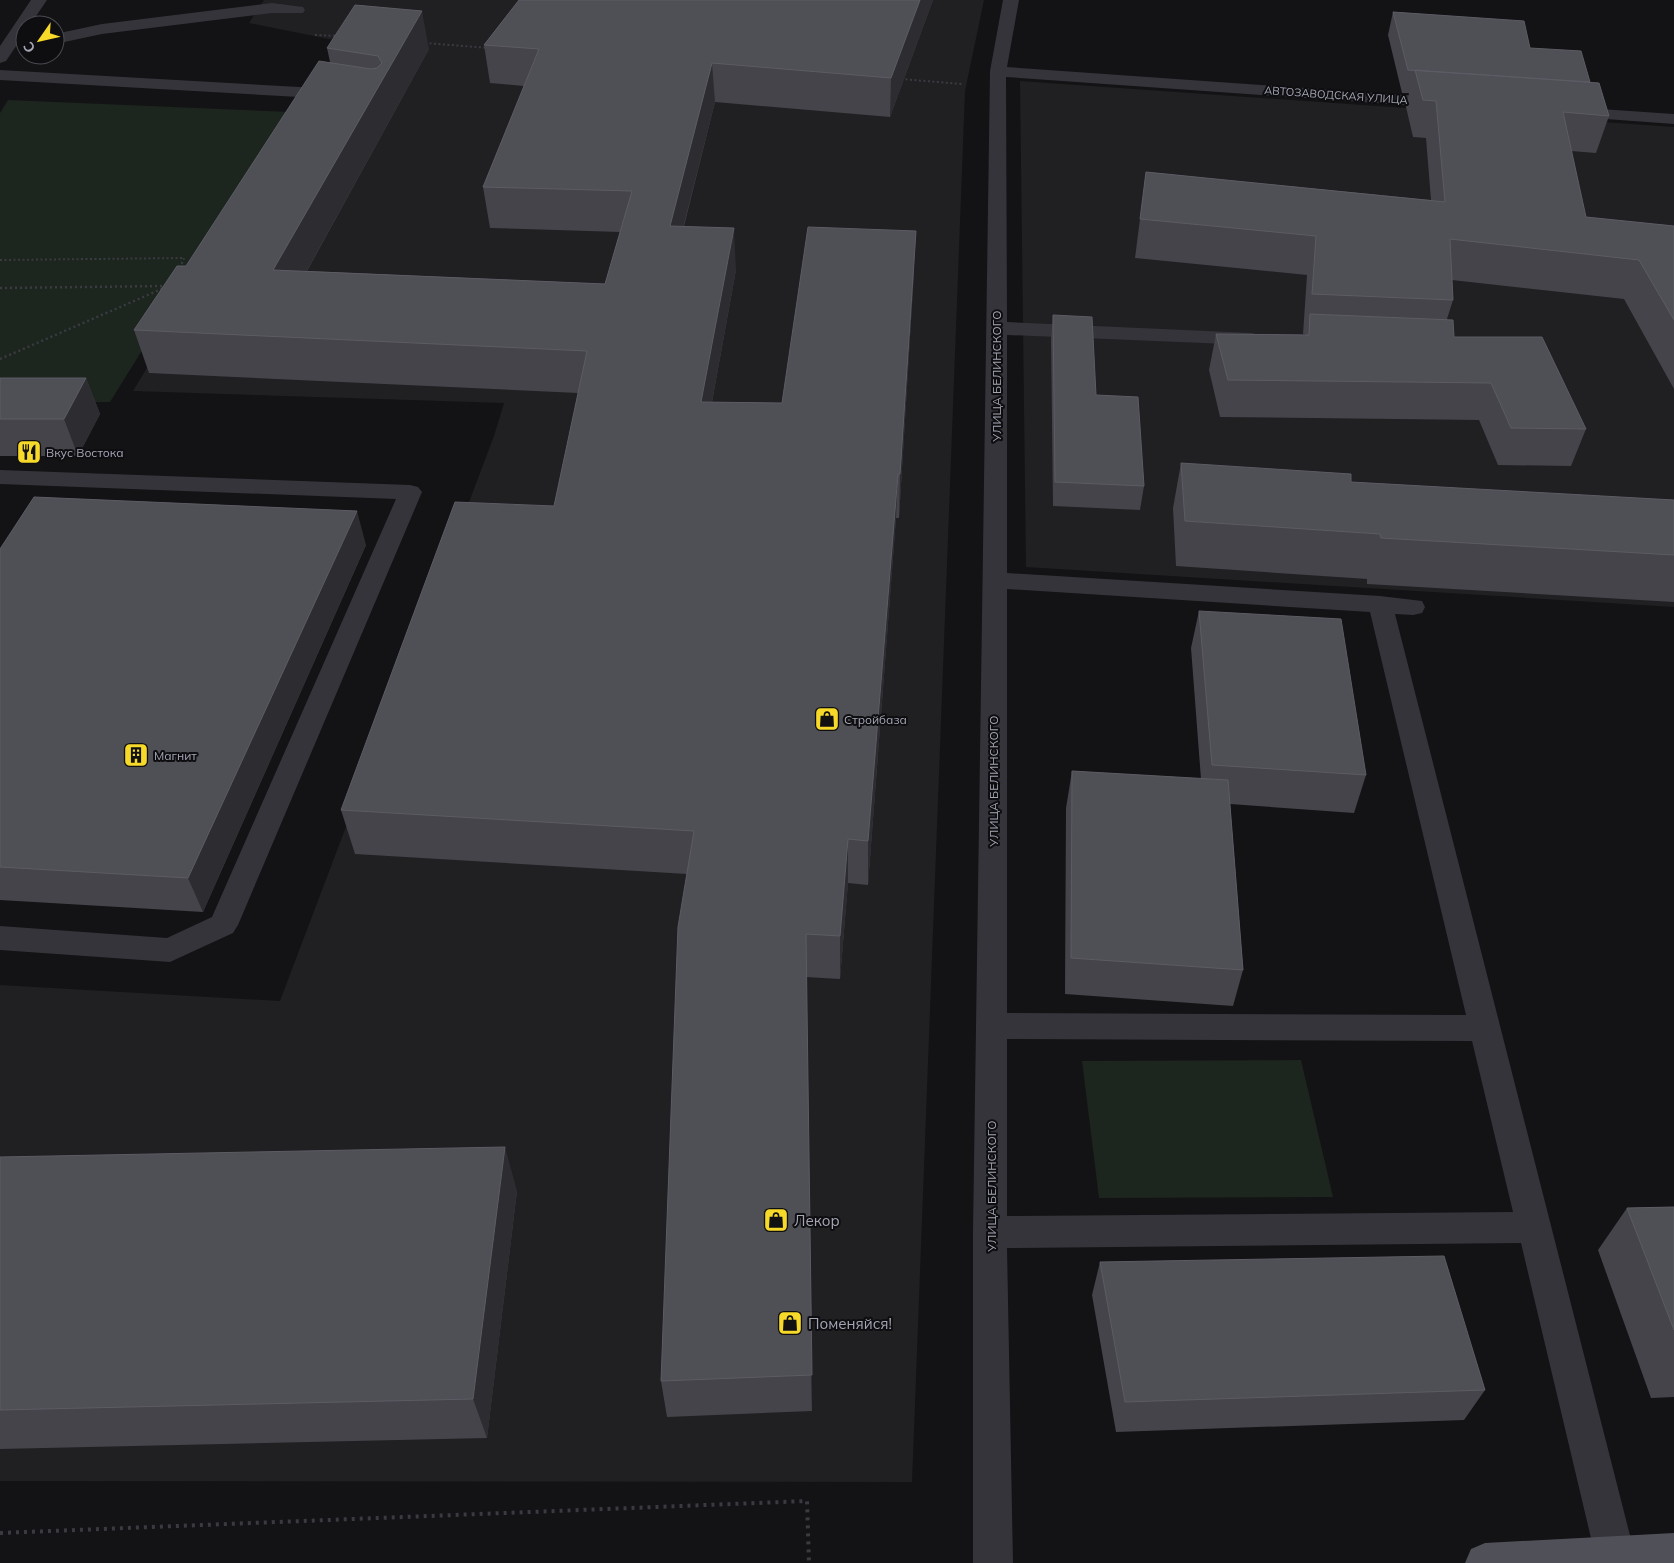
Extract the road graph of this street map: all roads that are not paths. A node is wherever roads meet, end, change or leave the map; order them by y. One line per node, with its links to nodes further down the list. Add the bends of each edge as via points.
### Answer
1 (39, 0): 7 (street)
2 (243, 0): 5 (street)
3 (1011, 0): 9 (street, УЛИЦА БЕЛИНСКОГО)
4 (297, 10): 5 (street, via 272,8)
5 (234, 14): 6 (street, via 102,29)
6 (65, 37)
7 (4, 52)
8 (0, 75): 10 (street)
9 (998, 79): 11 (street, АВТОЗАВОДСКАЯ УЛИЦА); 14 (street, УЛИЦА БЕЛИНСКОГО)
10 (354, 97)
11 (1465, 104)
12 (1555, 111): 13 (street)
13 (1674, 119)
14 (996, 328): 15 (street); 17 (street, УЛИЦА БЕЛИНСКОГО)
15 (1276, 340)
16 (0, 477): 20 (street, via 410,492 223,925 170,950)
17 (995, 580): 18 (street); 21 (street, УЛИЦА БЕЛИНСКОГО)
18 (1380, 604): 19 (street); 22 (street)
19 (1413, 607)
20 (0, 938)
21 (992, 1026): 22 (street); 24 (street, УЛИЦА БЕЛИНСКОГО)
22 (1485, 1028): 23 (street)
23 (1534, 1227): 24 (street); 26 (street)
24 (990, 1232): 27 (street, УЛИЦА БЕЛИНСКОГО)
25 (1674, 1553): 26 (main road)
26 (1616, 1555): 28 (main road)
27 (993, 1563)
28 (1485, 1563)

